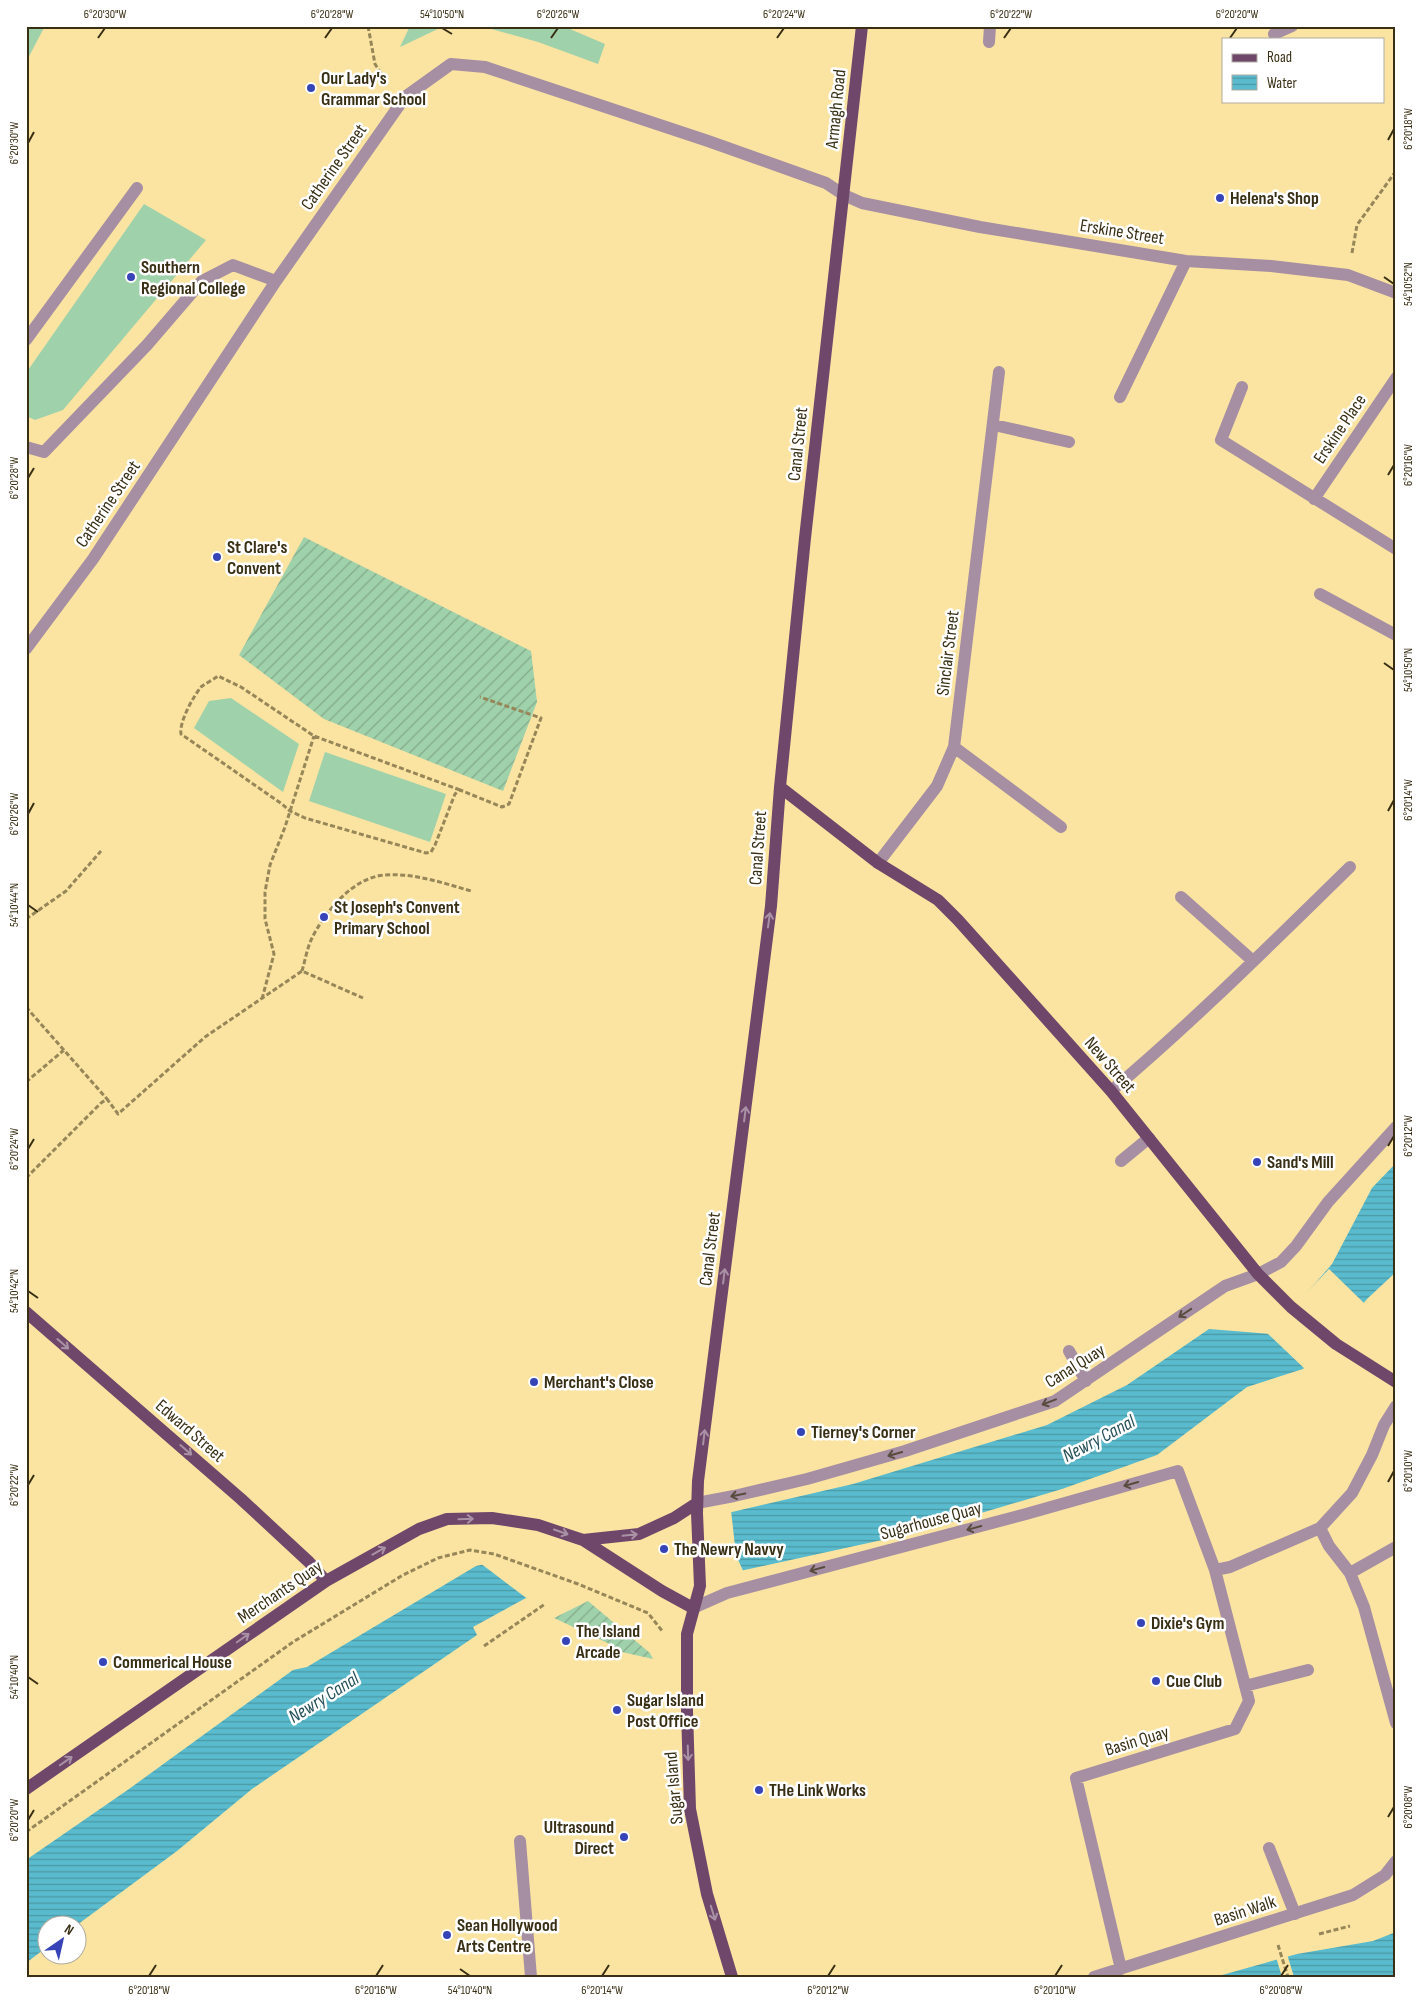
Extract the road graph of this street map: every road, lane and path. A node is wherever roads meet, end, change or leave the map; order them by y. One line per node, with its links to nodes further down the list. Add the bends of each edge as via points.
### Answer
1 (368, 26): 7 (path, via 375,64)
2 (862, 26): 10 (main road, Armagh Road)
3 (990, 26): 6 (street)
4 (1292, 26): 5 (street)
5 (1274, 34)
6 (988, 42)
7 (382, 75)
8 (1396, 171): 12 (path, via 1357,225)
9 (137, 188): 15 (street)
10 (844, 195): 11 (street, Erskine Street, via 862,203 980,227); 13 (street, Catherine Street, via 826,183 708,140 485,67 451,64 405,97); 31 (main road, Canal Street)
11 (1186, 261): 12 (street, Erskine Street); 19 (street)
12 (1348, 275): 14 (street, Erskine Street)
13 (276, 281): 22 (street, via 233,265 202,281 147,345 44,452); 27 (street, Catherine Street, via 93,558)
14 (1396, 293)
15 (26, 340)
16 (999, 372): 20 (street, Sinclair Street)
17 (1396, 378): 23 (street, Erskine Place)
18 (1242, 387): 23 (street, via 1221,440)
19 (1120, 397)
20 (994, 425): 21 (street); 30 (street, Sinclair Street)
21 (1069, 442)
22 (26, 447)
23 (1314, 499): 24 (street)
24 (1396, 549)
25 (1320, 594): 26 (street)
26 (1396, 635)
27 (26, 648)
28 (480, 696): 32 (path, via 541,718 509,804 502,807)
29 (314, 736): 32 (path); 33 (path); 33 (path, via 241,687 218,676 202,687 180,728 181,734)
30 (954, 747): 34 (street); 36 (street, Sinclair Street, via 937,786)
31 (780, 787): 36 (main road, New Street); 61 (main road, Canal Street, one-way to 31, via 771,906)
32 (460, 790): 33 (path, via 455,794 435,845 431,852 426,853)
33 (290, 811): 44 (path, via 270,865 265,892 265,919 274,954)
34 (1061, 826)
35 (101, 851): 40 (path, via 66,891)
36 (878, 864): 48 (main road, New Street, via 944,907)
37 (1350, 867): 41 (street)
38 (471, 891): 42 (path, via 421,876 384,875 363,881 327,914 312,939)
39 (1181, 897): 41 (street)
40 (26, 919)
41 (1253, 961): 48 (street)
42 (302, 971): 43 (path); 44 (path)
43 (363, 998)
44 (262, 999): 49 (path, via 205,1037 118,1114)
45 (26, 1007): 46 (path)
46 (64, 1050): 47 (path); 49 (path)
47 (26, 1082)
48 (1111, 1091): 51 (main road, New Street)
49 (107, 1099): 53 (path)
50 (1396, 1127): 54 (street, Canal Quay, via 1328,1202 1281,1262)
51 (1150, 1138): 52 (street); 54 (main road, New Street)
52 (1122, 1161)
53 (26, 1178)
54 (1258, 1274): 57 (street, Canal Quay, one-way to 57, via 1225,1286); 58 (main road, New Street, via 1291,1307 1336,1344)
55 (26, 1312): 67 (main road, Edward Street, one-way to 67, via 241,1499)
56 (1069, 1351): 57 (street)
57 (1086, 1381): 61 (street, Canal Quay, one-way to 61, via 1055,1401 905,1451)
58 (1396, 1382)
59 (1396, 1406): 62 (street, via 1352,1494)
60 (1178, 1471): 65 (street, Basin Quay); 69 (street, Sugarhouse Quay, one-way to 69, via 727,1593)
61 (697, 1508): 63 (main road, Merchants Quay, one-way to 61, via 639,1534); 69 (main road, Sugar Island, via 700,1586)
62 (1320, 1528): 65 (street); 66 (street)
63 (583, 1540): 67 (main road, Merchants Quay, one-way to 63, via 418,1529 447,1519 492,1518 538,1524); 69 (main road, Merchants Quay)
64 (1396, 1547): 66 (street)
65 (1215, 1570): 73 (street, Basin Quay)
66 (1350, 1573): 74 (street, via 1364,1607)
67 (326, 1581): 75 (main road, Merchants Quay, one-way to 67)
68 (545, 1604): 71 (path)
69 (693, 1608): 84 (main road, Sugar Island, one-way to 84, via 687,1634 690,1809 707,1894)
70 (664, 1633): 76 (path, via 648,1613 494,1554 470,1550 438,1558 403,1575 293,1642)
71 (484, 1646)
72 (1308, 1670): 73 (street)
73 (1245, 1686): 82 (street, Basin Quay, via 1249,1701 1235,1729 1076,1778)
74 (1396, 1723)
75 (26, 1789)
76 (26, 1832)
77 (520, 1841): 83 (street)
78 (1269, 1848): 80 (street)
79 (1396, 1861): 80 (street, Basin Walk, via 1385,1875 1353,1895)
80 (1295, 1914): 82 (street, Basin Walk)
81 (1278, 1945): 86 (path)
82 (1120, 1969): 85 (street, Basin Walk)
83 (531, 1977)
84 (732, 1977)
85 (1094, 1977)
86 (1288, 1977)

